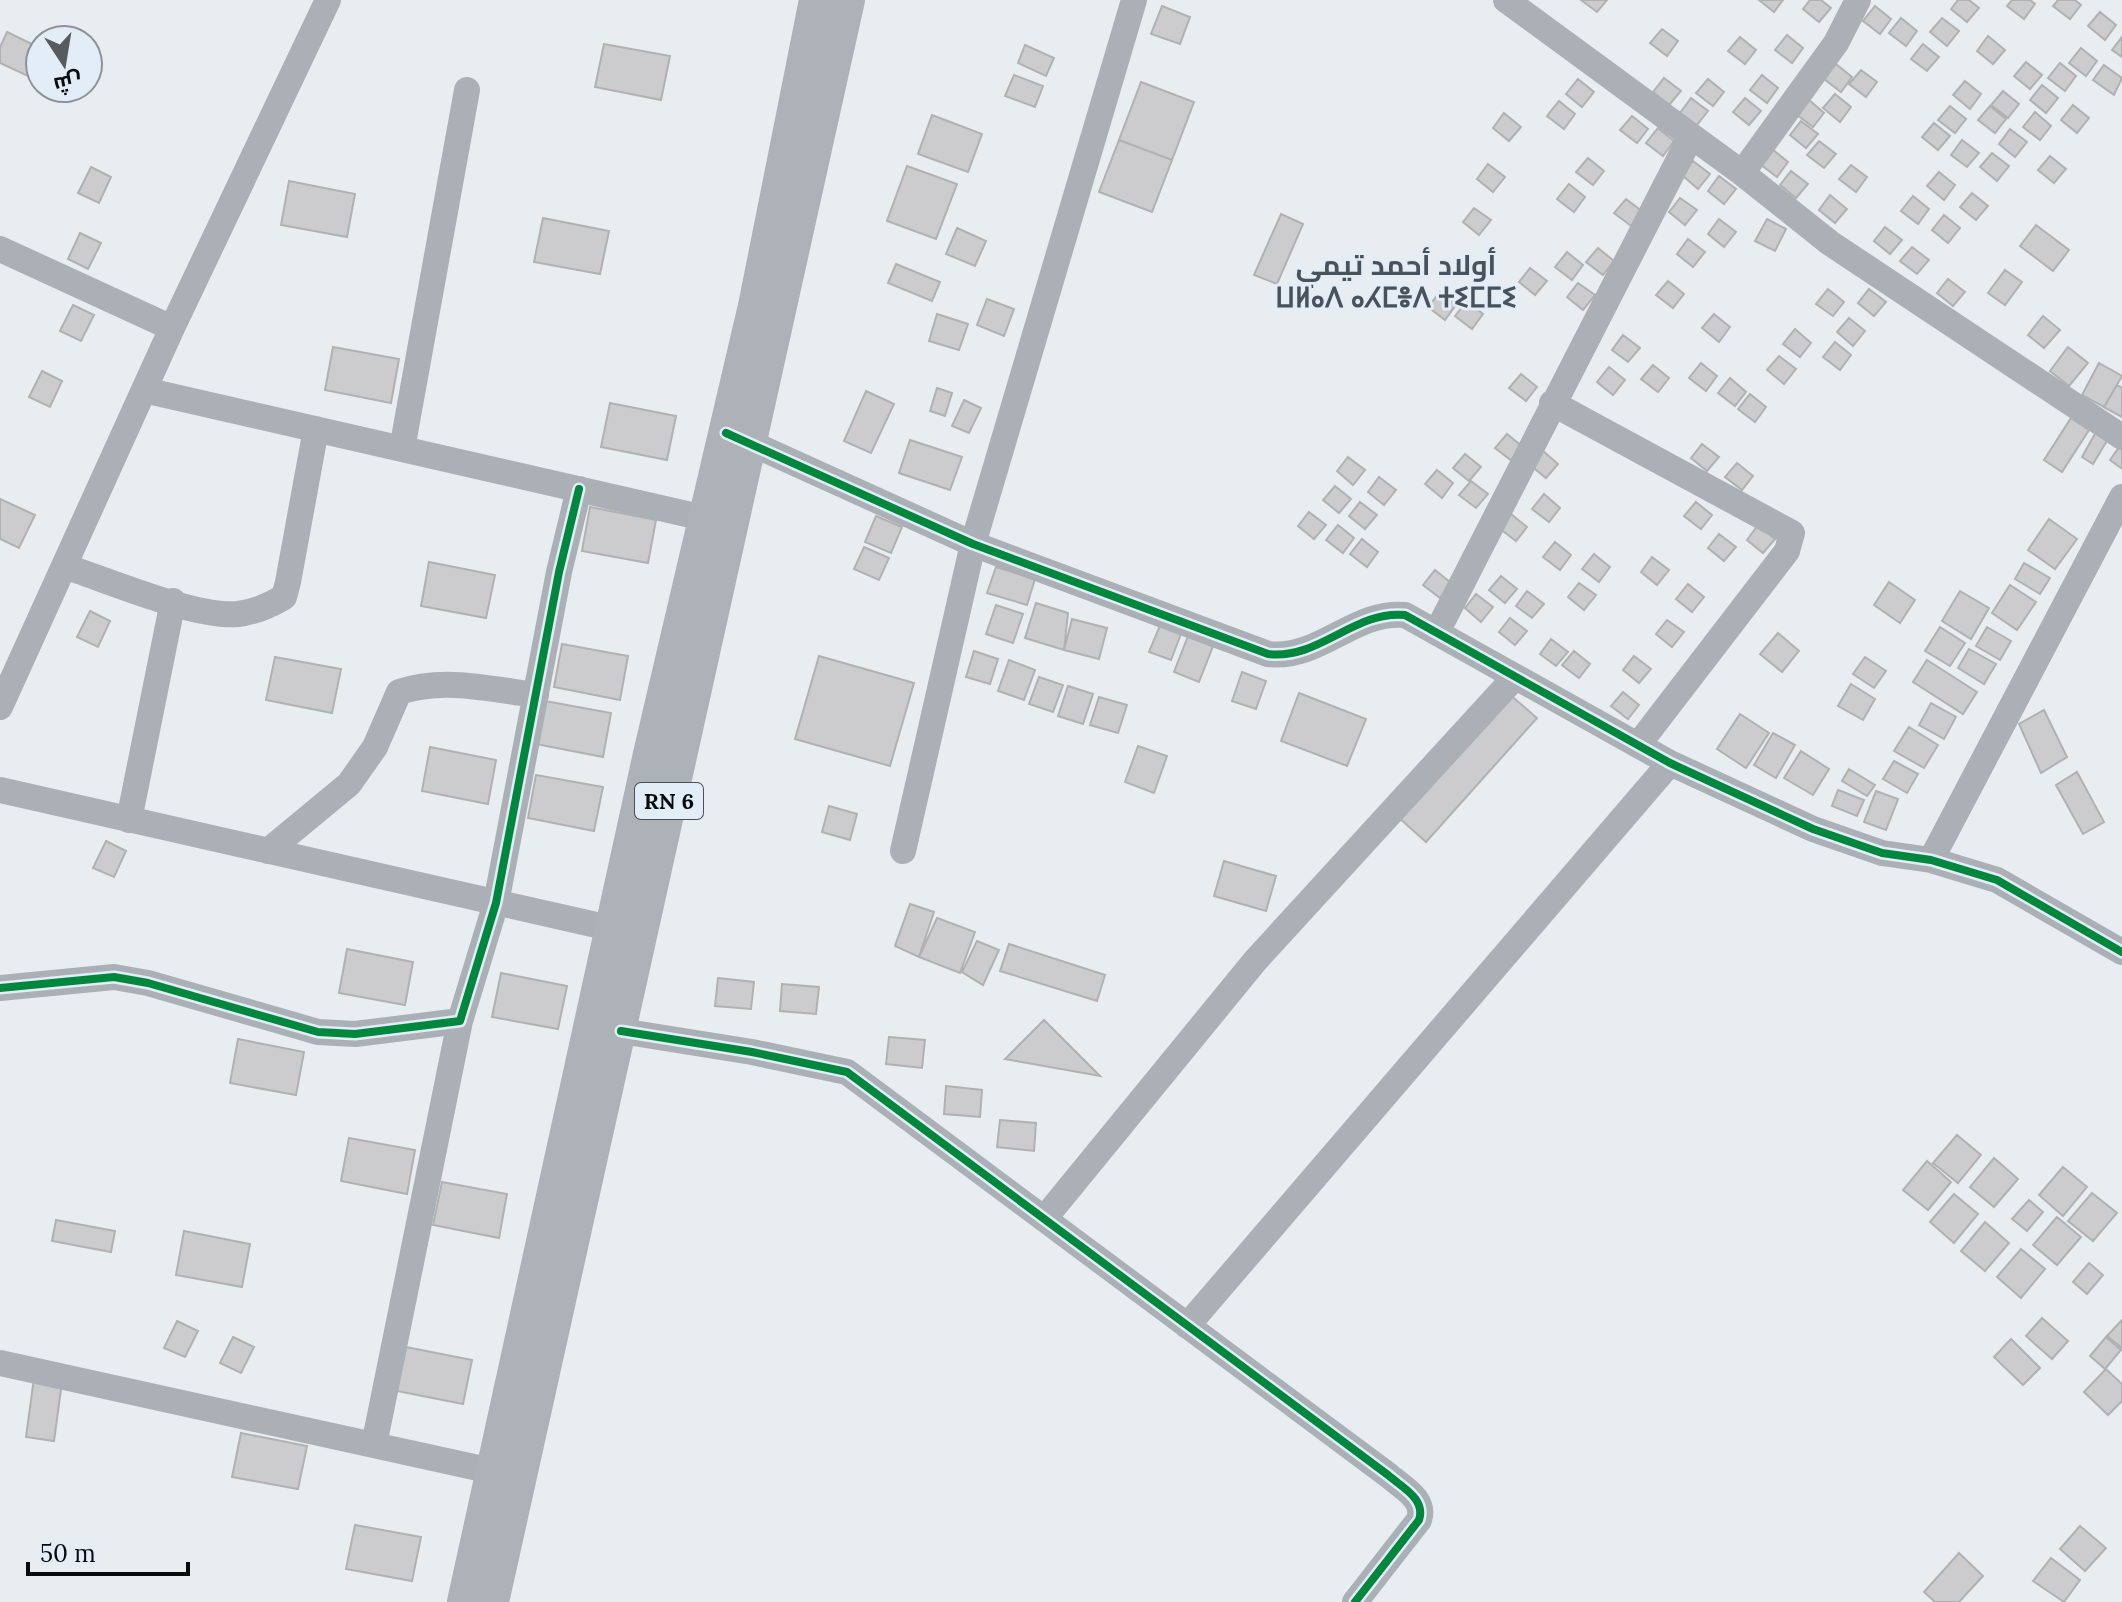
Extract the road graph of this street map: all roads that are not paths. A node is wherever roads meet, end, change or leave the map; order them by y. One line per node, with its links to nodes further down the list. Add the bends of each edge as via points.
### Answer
1 (328, 0): 11 (street)
2 (816, 0): 15 (main road, RN 6)
3 (848, 0): 15 (main road, RN 6)
4 (1134, 0): 21 (street)
5 (1506, 0): 8 (street)
6 (1858, 0): 9 (street, via 1836,43)
7 (467, 90): 17 (street)
8 (1691, 136): 9 (street); 13 (street)
9 (1742, 173): 16 (street, via 1856,261)
10 (0, 249): 11 (street)
11 (172, 328): 12 (street)
12 (144, 390): 14 (street); 22 (street)
13 (1552, 403): 24 (street); 28 (street, via 1792,533 1787,551)
14 (316, 429): 17 (street); 23 (street, via 284,597 236,614)
15 (737, 437): 20 (main road, RN 6); 21 (street); 40 (main road, RN 6)
16 (2122, 437)
17 (402, 449): 18 (street)
18 (579, 489): 20 (street); 26 (street)
19 (2122, 497): 34 (street)
20 (704, 518): 36 (main road, RN 6)
21 (973, 544): 24 (street, via 1268,654 1307,651 1368,618 1390,614 1405,615); 33 (street)
22 (64, 566): 23 (street); 27 (street)
23 (173, 601): 31 (street)
24 (1437, 632): 25 (street)
25 (1515, 677): 28 (street); 41 (street, via 1255,961)
26 (536, 695): 32 (street, via 453,684 399,692 375,747 349,784); 35 (street)
27 (0, 707)
28 (1638, 745): 29 (street)
29 (1670, 763): 34 (street, via 1813,829 1882,853); 42 (street)
30 (0, 790): 31 (street)
31 (129, 820): 32 (street)
32 (268, 851): 35 (street)
33 (903, 851)
34 (1931, 860): 37 (street, via 1997,880)
35 (496, 903): 36 (street); 39 (street)
36 (614, 929): 45 (main road, RN 6)
37 (2122, 952)
38 (0, 988): 39 (street, via 114,977 318,1032 355,1034)
39 (460, 1021): 44 (street)
40 (621, 1031): 41 (street, via 847,1072); 47 (main road, RN 6)
41 (1044, 1219): 42 (street)
42 (1187, 1326): 48 (street, via 1419,1501 1419,1520)
43 (0, 1363): 44 (street)
44 (374, 1445): 45 (street)
45 (492, 1471): 46 (main road, RN 6)
46 (464, 1602)
47 (492, 1602)
48 (1355, 1602)

